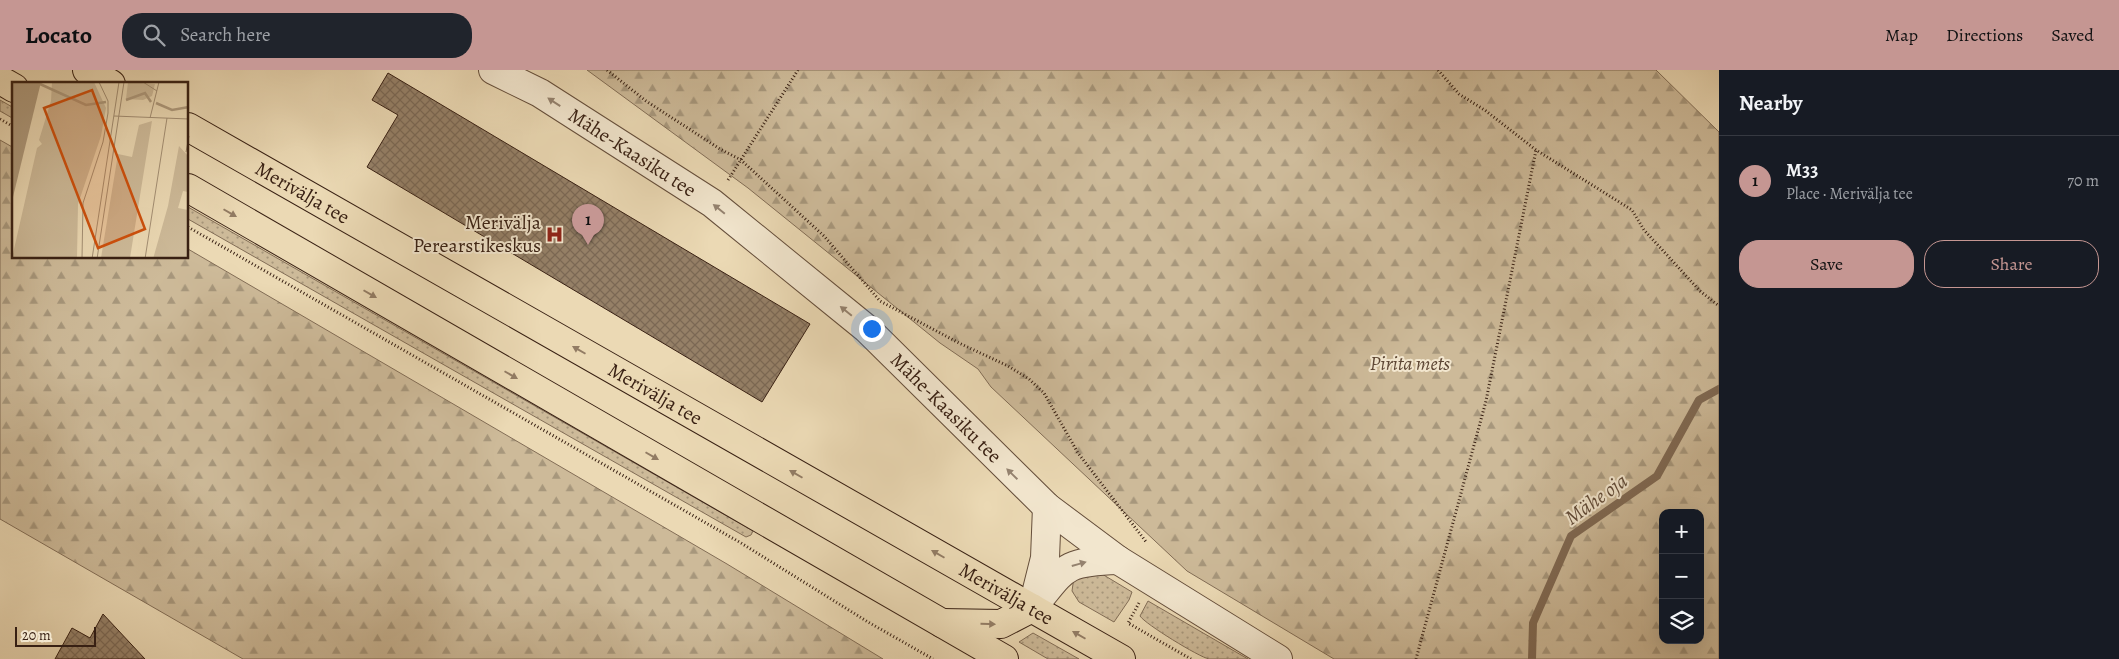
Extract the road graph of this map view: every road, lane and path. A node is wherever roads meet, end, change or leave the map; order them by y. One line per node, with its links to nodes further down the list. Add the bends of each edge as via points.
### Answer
1 (87, 70): 7 (main road)
2 (493, 70): 15 (street, Mähe-Kaasiku tee, one-way to 2, via 540,93)
3 (607, 70): 13 (path, via 646,101)
4 (798, 70): 13 (path)
5 (1438, 70): 12 (path, via 1460,94)
6 (0, 80): 8 (main road)
7 (108, 82)
8 (12, 87)
9 (0, 119): 10 (path)
10 (12, 126)
11 (189, 128): 21 (main road, Merivälja tee, one-way to 11)
12 (1536, 150): 17 (path, via 1632,210 1644,230 1700,291); 28 (path, via 1486,401)
13 (741, 160): 15 (path); 20 (path, via 824,236 880,301 959,344 1008,366 1044,394 1078,453 1155,554 1156,563)
14 (189, 189): 22 (main road, one-way to 22)
15 (712, 203): 18 (street, Mähe-Kaasiku tee, one-way to 15, via 867,329)
16 (189, 227): 23 (path, via 741,543)
17 (1719, 306)
18 (1047, 507): 19 (street, Mähe-Kaasiku tee); 21 (street, via 1045,558)
19 (1118, 560): 20 (street, Mähe-Kaasiku tee); 21 (street, one-way to 19, via 1066,568 1084,561)
20 (1150, 580): 26 (path, via 1128,623); 27 (street, Mähe-Kaasiku tee)
21 (1032, 608): 22 (main road, one-way to 21, via 1001,624); 25 (main road, Merivälja tee, one-way to 21)
22 (940, 623): 24 (main road)
23 (933, 659)
24 (1004, 659)
25 (1121, 659)
26 (1191, 659)
27 (1278, 659)
28 (1416, 659)

